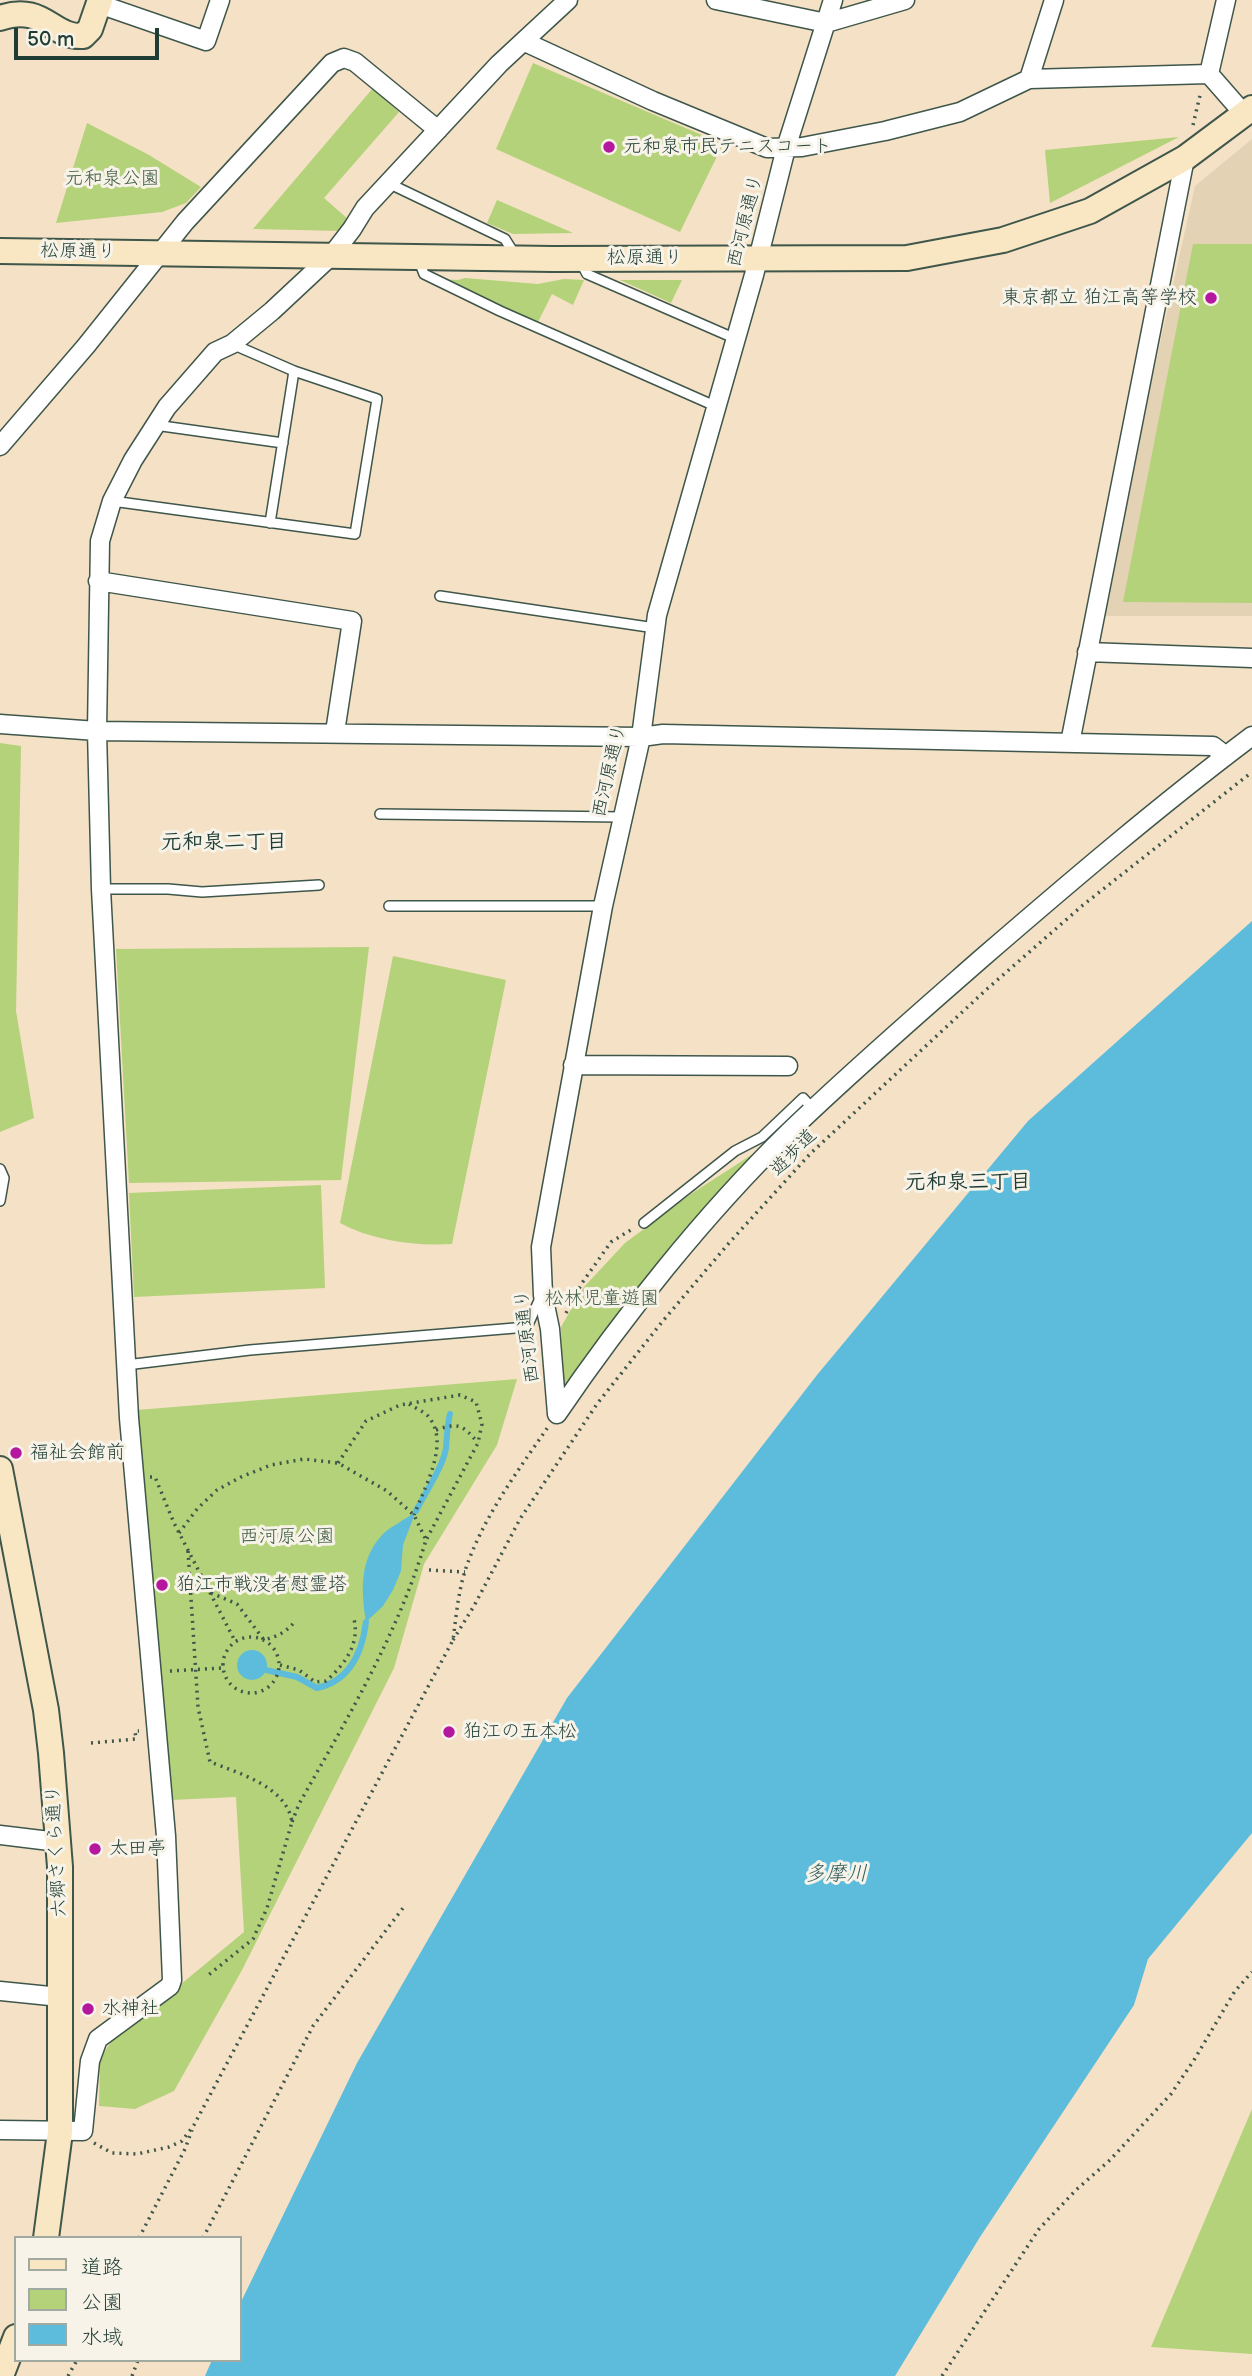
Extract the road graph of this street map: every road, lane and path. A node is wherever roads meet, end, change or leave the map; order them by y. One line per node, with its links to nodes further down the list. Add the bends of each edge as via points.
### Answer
1 (220, 0): 8 (street, via 206,41)
2 (568, 0): 11 (street)
3 (716, 0): 10 (street)
4 (833, 0): 10 (street)
5 (905, 0): 10 (street)
6 (1054, 0): 13 (street)
7 (1226, 0): 12 (street)
8 (100, 2): 9 (main road, via 90,29 78,36 32,15 14,13)
9 (0, 18)
10 (826, 23): 16 (street)
11 (525, 42): 15 (street); 16 (street, 西河原通り, via 766,148)
12 (1209, 74): 13 (street, 西河原通り); 14 (street); 17 (path, via 1202,83)
13 (1029, 79): 16 (street, 西河原通り, via 961,112)
14 (1248, 111): 17 (main road, 松原通り)
15 (438, 130): 18 (street); 20 (street, via 355,62 338,59 193,212)
16 (786, 148): 23 (street, 西河原通り)
17 (1185, 158): 23 (main road, 松原通り, via 1090,211 1003,240 907,258); 38 (street)
18 (388, 183): 21 (street); 24 (lane, via 505,239)
19 (0, 251): 20 (main road, 松原通り)
20 (162, 253): 21 (main road, 松原通り); 32 (street)
21 (332, 255): 22 (main road, 松原通り); 27 (street)
22 (417, 257): 24 (main road, 松原通り); 29 (lane, via 424,274)
23 (758, 257): 25 (main road, 松原通り); 26 (street, 西河原通り)
24 (517, 258): 25 (main road, 松原通り)
25 (579, 258): 26 (lane, via 587,274)
26 (736, 339): 29 (street, 西河原通り)
27 (232, 344): 28 (lane); 30 (street, via 215,352)
28 (294, 371): 31 (lane); 34 (lane, via 377,399 355,534)
29 (715, 406): 37 (street, 西河原通り)
30 (155, 425): 31 (lane); 33 (street)
31 (283, 443): 34 (lane)
32 (0, 446)
33 (112, 501): 34 (lane); 35 (street, via 100,541)
34 (270, 523)
35 (98, 581): 41 (street); 42 (street, via 352,621)
36 (440, 596): 37 (lane)
37 (655, 628): 44 (street, 西河原通り)
38 (1087, 652): 39 (street); 45 (street)
39 (1252, 658)
40 (0, 723): 41 (street)
41 (97, 731): 42 (street); 51 (street)
42 (335, 732): 44 (street)
43 (1252, 736): 46 (street)
44 (641, 737): 45 (street, via 677,734); 49 (street, 西河原通り)
45 (1070, 743): 46 (street, via 1213,746)
46 (1226, 756): 56 (street, via 1065,886)
47 (1252, 772): 80 (path, 遊歩道, via 1083,905 987,989 820,1145 765,1203 597,1404 520,1519)
48 (380, 814): 49 (lane)
49 (621, 817): 53 (street, 西河原通り)
50 (319, 885): 51 (lane, via 202,892)
51 (102, 889): 62 (street)
52 (389, 906): 53 (lane)
53 (603, 906): 54 (street, 西河原通り)
54 (573, 1065): 55 (street); 60 (street, 西河原通り, via 541,1247)
55 (788, 1066)
56 (814, 1110): 59 (lane, via 803,1098 762,1137 735,1151); 64 (street, via 688,1243)
57 (0, 1169): 58 (lane, via 4,1178)
58 (0, 1201)
59 (644, 1223): 61 (path, via 611,1242 582,1283)
60 (542, 1295): 61 (street, 西河原通り); 62 (lane, via 527,1327)
61 (552, 1351): 64 (street, 西河原通り)
62 (126, 1365): 69 (street)
63 (408, 1404): 65 (path, via 427,1415); 66 (path, via 460,1395 476,1402 482,1424); 67 (path, via 366,1421)
64 (557, 1414): 75 (path, via 508,1487)
65 (436, 1430): 66 (path, via 452,1424 465,1428); 70 (path, via 436,1457)
66 (478, 1443): 72 (path)
67 (338, 1463): 70 (path, via 387,1491); 71 (path, via 304,1459 241,1477 217,1490)
68 (0, 1469): 90 (main road, 六郷さくら通り, via 46,1710)
69 (134, 1476): 71 (path, via 155,1477); 85 (street)
70 (414, 1515): 72 (path)
71 (179, 1533): 73 (path)
72 (426, 1540): 88 (path, via 372,1675)
73 (188, 1551): 76 (path); 84 (path)
74 (429, 1570): 75 (path)
75 (465, 1572): 80 (path)
76 (209, 1592): 79 (path, via 237,1604); 81 (path)
77 (354, 1619): 82 (path, via 356,1629 347,1659 326,1681 315,1682 299,1670)
78 (296, 1620): 79 (path, via 278,1636)
79 (264, 1640): 81 (path, via 254,1636); 82 (path, via 273,1646)
80 (453, 1640): 96 (path)
81 (235, 1641): 83 (path, via 225,1652)
82 (279, 1665): 83 (path, via 273,1683 256,1693 235,1689)
83 (223, 1668): 84 (path)
84 (194, 1670): 85 (path); 88 (path, via 210,1762 275,1793 291,1810)
85 (150, 1671): 86 (street)
86 (155, 1728): 87 (path, via 135,1731 136,1740); 98 (street, via 166,1836 172,1980 99,2039)
87 (91, 1744)
88 (292, 1822): 93 (path, via 253,1939)
89 (0, 1835): 90 (street)
90 (58, 1842): 95 (main road, 六郷さくら通り)
91 (402, 1908): 101 (path, via 313,2026)
92 (1252, 1972): 104 (path, via 1235,1991 1171,2094 1040,2229)
93 (206, 1977)
94 (0, 1991): 95 (street)
95 (60, 1997): 98 (main road, 六郷さくら通り)
96 (194, 2125): 98 (path, via 182,2141 137,2154 112,2153); 100 (path)
97 (0, 2130): 98 (street)
98 (72, 2131): 99 (main road, 六郷さくら通り)
99 (46, 2236)
100 (140, 2236)
101 (203, 2236)
102 (14, 2342): 103 (main road)
103 (1, 2376)
104 (942, 2376)

